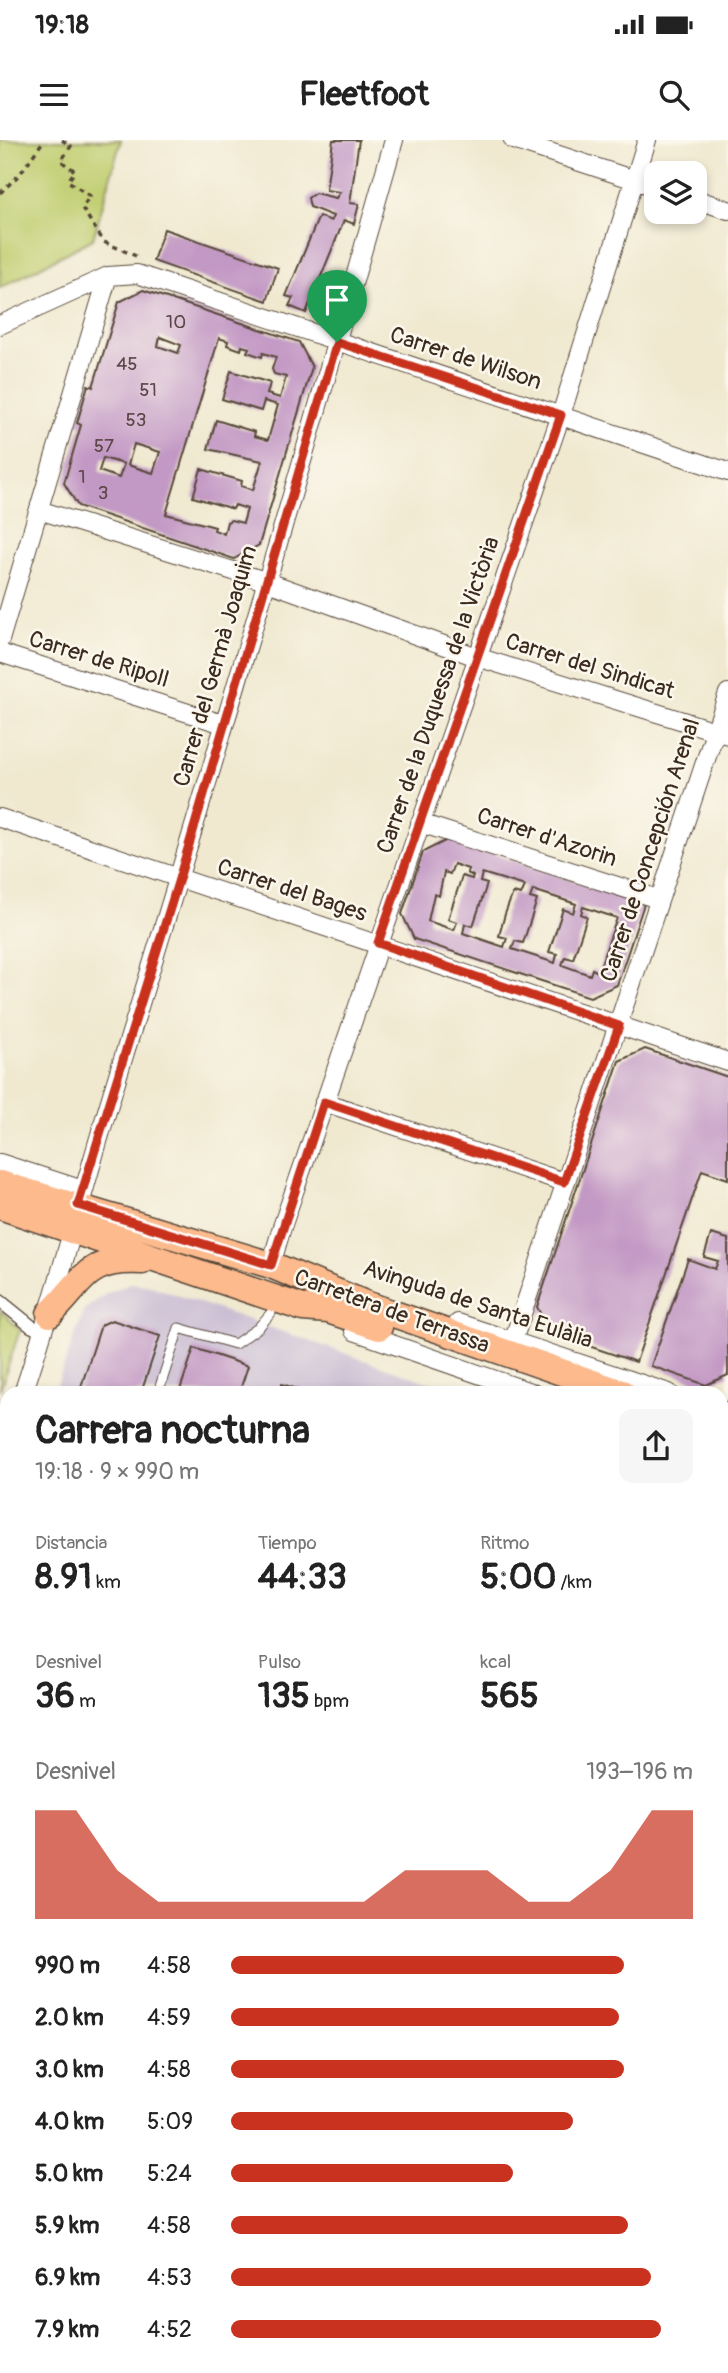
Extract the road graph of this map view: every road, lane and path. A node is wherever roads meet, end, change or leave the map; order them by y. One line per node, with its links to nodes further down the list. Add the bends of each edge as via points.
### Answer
1 (44, 140): 8 (path)
2 (62, 140): 12 (path, via 71,146 61,161 75,171 68,181 90,196 82,208 104,242 136,256)
3 (394, 140): 14 (street, Carrer del Germà Joaquim)
4 (513, 140): 6 (street)
5 (647, 140): 6 (street, Carrer de la Duquessa de la Victòria)
6 (634, 180): 7 (street); 15 (street, Carrer de la Duquessa de la Victòria)
7 (644, 183)
8 (0, 193)
9 (707, 203): 10 (street)
10 (728, 210)
11 (108, 276): 12 (street, Carrer de Wilson, via 137,274); 13 (street); 17 (street)
12 (153, 279): 14 (street, Carrer de Wilson)
13 (0, 325)
14 (337, 342): 15 (street, Carrer de Wilson); 18 (street, Carrer del Germà Joaquim)
15 (561, 415): 16 (street, Carrer de Wilson); 21 (street, Carrer de la Duquessa de la Victòria)
16 (728, 472)
17 (39, 510): 18 (street, Carrer del Sindicat); 19 (street)
18 (265, 581): 21 (street, Carrer del Sindicat); 23 (street, Carrer del Germà Joaquim)
19 (0, 640)
20 (0, 653): 23 (street, Carrer de Ripoll)
21 (477, 657): 24 (street, Carrer del Sindicat); 26 (street, Carrer de la Duquessa de la Victòria)
22 (728, 693): 24 (street, Carrer de Concepción Arenal)
23 (223, 724): 27 (street, Carrer del Germà Joaquim)
24 (722, 733): 28 (street, Carrer de Concepción Arenal)
25 (0, 818): 27 (street, Carrer del Bages)
26 (420, 823): 28 (street, Carrer d'Azorin); 29 (street, Carrer de la Duquessa de la Victòria)
27 (179, 879): 29 (street, Carrer del Bages); 38 (street, Carrer del Germà Joaquim)
28 (658, 900): 30 (street, Carrer de Concepción Arenal)
29 (378, 943): 30 (street, Carrer del Bages); 32 (street, Carrer de la Duquessa de la Victòria)
30 (619, 1026): 31 (street, Carrer del Bages); 34 (street, Carrer de Concepción Arenal)
31 (728, 1062)
32 (324, 1102): 34 (street); 42 (street, Carrer de la Duquessa de la Victòria)
33 (0, 1163): 36 (street)
34 (564, 1182): 47 (street, Carrer de Concepción Arenal)
35 (0, 1184): 36 (main road, Carretera de Terrassa)
36 (52, 1191): 37 (street, via 29,1201); 38 (main road, Carretera de Terrassa)
37 (0, 1194)
38 (80, 1198): 40 (street, Carrer del Germà Joaquim); 42 (main road, Carretera de Terrassa)
39 (0, 1206): 40 (main road, Carretera de Terrassa)
40 (73, 1232): 41 (main road, Carretera de Terrassa); 46 (street, Carrer del Germà Joaquim)
41 (166, 1262): 44 (main road, Carretera de Terrassa); 46 (main road, via 115,1260 93,1268 73,1286)
42 (271, 1265): 47 (street, Avinguda de Santa Eulàlia); 52 (main road, Carretera de Terrassa, via 365,1304)
43 (0, 1301): 46 (street, via 26,1322)
44 (303, 1308): 50 (street, via 325,1321); 51 (main road, Carretera de Terrassa, via 328,1310)
45 (271, 1313): 49 (lane, via 235,1344 179,1328)
46 (47, 1323): 48 (street, Carrer del Germà Joaquim)
47 (513, 1340): 53 (street, Avinguda de Santa Eulàlia)
48 (25, 1386)
49 (160, 1386)
50 (513, 1386)
51 (556, 1386)
52 (602, 1386)
53 (648, 1386)

